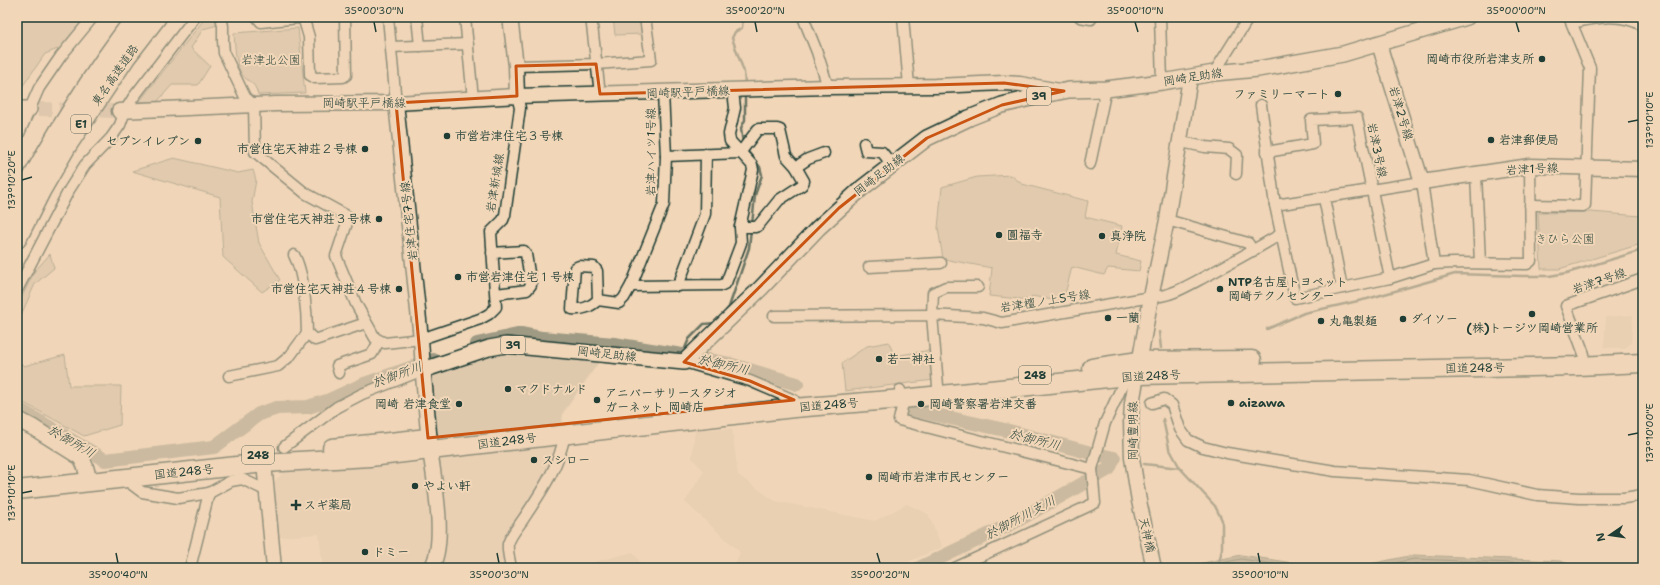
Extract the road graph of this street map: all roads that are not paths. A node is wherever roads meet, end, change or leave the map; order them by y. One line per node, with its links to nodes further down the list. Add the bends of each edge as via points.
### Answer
1 (93, 17): 45 (street, via 61,56)
2 (136, 17): 68 (highway, 東名高速道路 / E1, via 76,100)
3 (157, 17): 72 (highway, 東名高速道路 / E1, via 122,62 67,146)
4 (195, 17): 46 (street)
5 (221, 17): 43 (street, via 224,53 245,97)
6 (257, 17): 7 (street, via 261,22)
7 (305, 17): 8 (street, via 310,37 310,75 315,78 343,77 346,74)
8 (345, 17)
9 (388, 17): 27 (street)
10 (417, 17): 26 (street)
11 (465, 17): 24 (street)
12 (510, 17): 29 (street)
13 (591, 17): 28 (street)
14 (645, 17): 28 (street, via 651,60)
15 (803, 17): 34 (street)
16 (903, 17): 33 (street)
17 (1080, 17): 18 (street)
18 (1092, 17)
19 (1160, 17): 32 (street)
20 (1466, 17): 25 (main road, 岡崎足助線 / 39)
21 (1251, 18): 30 (street)
22 (1570, 20): 23 (street, via 1602,17 1633,20); 59 (street, via 1590,68)
23 (1643, 26)
24 (468, 44): 26 (street); 41 (street)
25 (1379, 44): 30 (main road, 岡崎足助線 / 39, via 1336,56 1258,69); 63 (street, 岩津2号線)
26 (420, 46): 27 (street)
27 (391, 47): 42 (street)
28 (596, 64): 29 (street); 39 (street)
29 (516, 66): 40 (street)
30 (1214, 73): 31 (main road, 岡崎足助線 / 39)
31 (1190, 78): 32 (main road, 岡崎足助線 / 39); 48 (street, 岡崎豊明線)
32 (1162, 82): 35 (main road, 岡崎足助線 / 39)
33 (909, 86): 34 (street, 岡崎駅平戸橋線); 37 (street, 岡崎駅平戸橋線, via 1009,83)
34 (828, 87): 36 (street, 岡崎駅平戸橋線)
35 (1106, 89): 37 (main road, 岡崎足助線 / 39); 55 (street)
36 (733, 90): 38 (street, 岡崎駅平戸橋線); 51 (street, via 735,108 729,134 730,141)
37 (1064, 92): 56 (main road, 岡崎足助線 / 39, via 1002,105 970,118 927,138)
38 (663, 93): 39 (street, 岡崎駅平戸橋線); 54 (street, 岩津ハイツ1号線)
39 (600, 94): 40 (street, 岡崎駅平戸橋線)
40 (517, 96): 41 (street, 岡崎駅平戸橋線); 74 (street, 岩津新城線, via 520,108 505,215 491,232)
41 (473, 99): 42 (street, 岡崎駅平戸橋線)
42 (396, 103): 43 (street, 岡崎駅平戸橋線); 94 (street, 岩津住宅7号線)
43 (254, 105): 46 (street); 92 (street, via 255,152 304,193 347,216 336,256)
44 (1261, 105): 50 (street)
45 (28, 109): 47 (street)
46 (122, 111): 86 (street, via 120,125 86,165 69,190)
47 (17, 138)
48 (1181, 142): 61 (street, via 1229,149 1237,155); 69 (street, 岡崎豊明線)
49 (864, 143): 56 (street, via 866,151 882,152)
50 (1267, 152): 64 (street, 岩津3号線, via 1313,144 1311,120 1357,118); 66 (street)
51 (740, 153): 53 (street); 58 (street, via 758,129 777,129 780,130 786,156); 70 (street, via 753,168)
52 (824, 153): 58 (street)
53 (706, 154): 54 (street); 83 (street, via 705,214)
54 (666, 156): 82 (street, 岩津ハイツ1号線, via 662,212)
55 (1090, 164)
56 (892, 165): 98 (main road, 岡崎足助線 / 39, via 828,218 761,288)
57 (1530, 166): 59 (street, 岩津1号線); 62 (street, 岩津1号線); 67 (street)
58 (796, 167): 70 (street, via 803,179 802,185 779,200 758,226)
59 (1587, 168): 60 (street, 岩津1号線); 67 (street, via 1585,205)
60 (1643, 169)
61 (1236, 174)
62 (1476, 174): 63 (street, 岩津1号線); 77 (street)
63 (1422, 182): 64 (street); 78 (street)
64 (1372, 190): 65 (street); 80 (street, 岩津3号線)
65 (1324, 198): 66 (street); 85 (street)
66 (1275, 205): 71 (street)
67 (1530, 205): 77 (street, via 1531,261 1527,264)
68 (17, 206)
69 (1167, 220): 73 (street, via 1248,243); 88 (street, 岡崎豊明線)
70 (740, 227): 83 (street, via 741,243 726,283)
71 (1281, 234): 73 (street, 岩津檀ノ上5号線); 85 (street, via 1295,298)
72 (17, 239)
73 (1253, 251): 88 (street, 岩津檀ノ上5号線, via 1188,286 1160,297)
74 (492, 253): 87 (street, 岩津新城線); 87 (street, via 524,250 531,285 528,290)
75 (294, 255): 93 (street, via 300,275)
76 (941, 263): 79 (street)
77 (1480, 263): 78 (street)
78 (1434, 264): 80 (street)
79 (869, 267)
80 (1390, 278): 85 (street)
81 (1643, 279): 97 (street, 岩津7号線, via 1566,306)
82 (633, 282): 83 (street, via 631,286); 89 (street, 岩津ハイツ1号線, via 619,303)
83 (678, 286)
84 (978, 287): 91 (street, via 946,287 933,293)
85 (1342, 288)
86 (17, 290)
87 (496, 294): 94 (street, 岩津新城線, via 496,307 484,317)
88 (1150, 297): 91 (street, 岩津檀ノ上5号線, via 1002,324 983,318); 100 (street, 岡崎豊明線)
89 (598, 300)
90 (774, 316): 91 (street, 岩津檀ノ上5号線)
91 (932, 316): 104 (street)
92 (366, 323): 93 (street, via 315,340); 95 (street, via 375,338)
93 (307, 333): 103 (street, via 290,356 278,366)
94 (421, 339): 95 (street, via 385,343); 101 (street, 岩津住宅7号線)
95 (380, 341): 102 (street, via 372,354 337,366)
96 (1643, 353): 97 (highway, 国道248号 / 248)
97 (1584, 354): 100 (highway, 国道248号 / 248)
98 (688, 357): 101 (main road, 岡崎足助線 / 39, via 506,345 489,348); 106 (street)
99 (1643, 363): 100 (highway, 国道248号 / 248, via 1569,366)
100 (1138, 368): 104 (highway, 国道248号 / 248); 105 (highway, 国道248号 / 248); 113 (street, via 1124,382 1106,424); 121 (street, 岡崎豊明線, via 1132,403 1131,440)
101 (423, 370): 110 (main road); 111 (street, via 362,394 337,407)
102 (339, 373)
103 (229, 376)
104 (938, 386): 105 (highway, 国道248号 / 248)
105 (901, 394): 106 (highway, 国道248号 / 248); 109 (highway, 国道248号 / 248); 113 (street, via 903,403 899,420)
106 (794, 400): 110 (highway, 国道248号 / 248)
107 (1152, 403): 120 (street, via 1164,399 1172,405 1180,429 1188,440 1203,448 1227,453 1335,470 1469,480 1537,495 1624,498)
108 (17, 419): 114 (main road, via 76,453 83,461)
109 (565, 433): 110 (highway, 国道248号 / 248); 125 (street, via 563,449 554,471 511,536 508,545)
110 (429, 444): 112 (highway, 国道248号 / 248, via 370,457); 114 (highway, 国道248号 / 248, via 266,454); 124 (street, via 440,533)
111 (284, 447)
112 (264, 463): 114 (highway, 国道248号 / 248); 118 (street)
113 (1093, 465): 126 (street, via 1095,503)
114 (88, 476): 115 (highway, 国道248号 / 248); 117 (highway, 国道248号 / 248)
115 (17, 478)
116 (130, 483): 119 (street, via 142,492 161,496 178,498)
117 (17, 490)
118 (267, 491): 119 (street, via 242,479 231,480); 123 (street)
119 (209, 493): 122 (street)
120 (1643, 495)
121 (1139, 501): 127 (street, 天神橋)
122 (190, 568)
123 (274, 568)
124 (431, 568)
125 (512, 568)
126 (955, 568)
127 (1154, 568)

